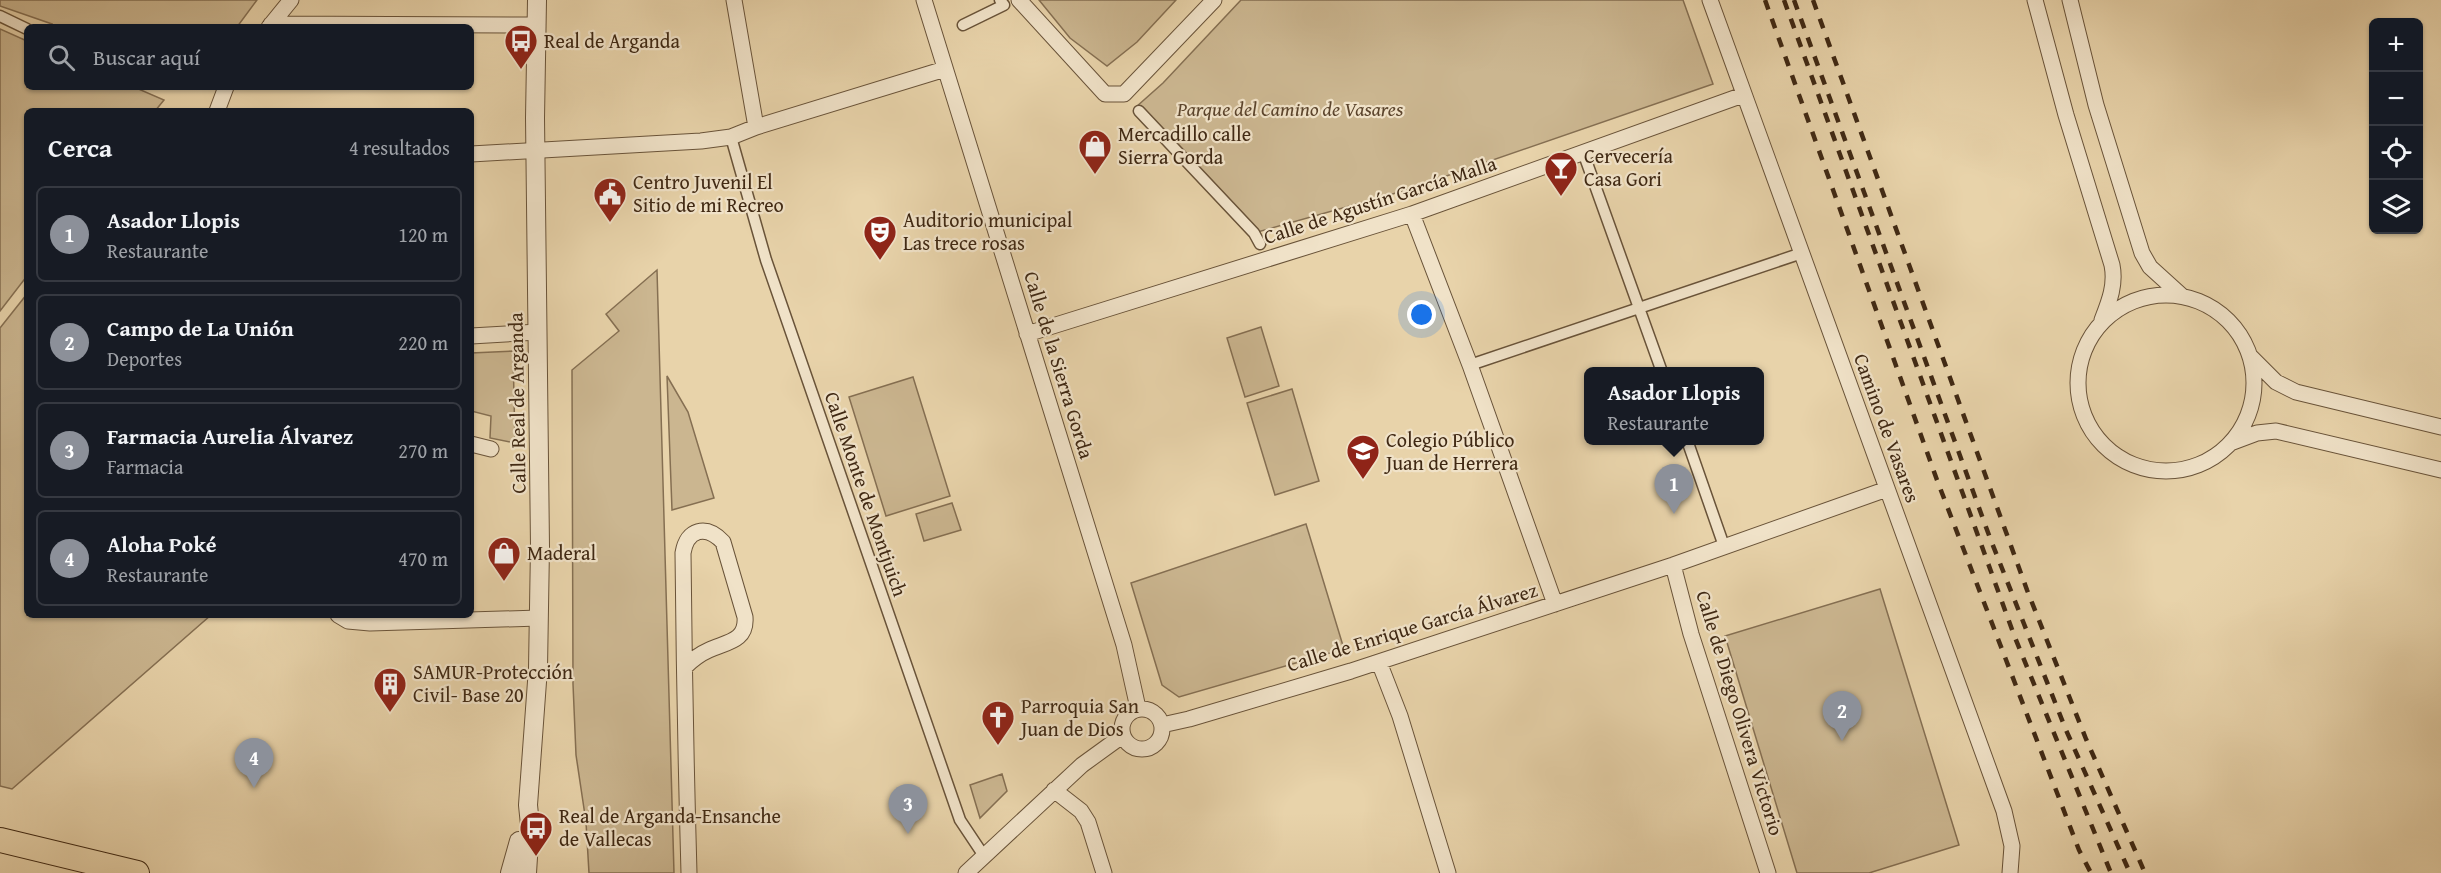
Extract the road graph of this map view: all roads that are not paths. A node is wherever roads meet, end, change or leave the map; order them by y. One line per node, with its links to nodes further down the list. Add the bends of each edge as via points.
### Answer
1 (291, 0): 12 (street)
2 (537, 0): 14 (street, Calle Real de Arganda)
3 (734, 0): 22 (street)
4 (924, 0): 17 (street, Calle de la Sierra Gorda)
5 (1000, 0): 15 (street, via 1004,5)
6 (1019, 0): 7 (street, via 1105,94 1124,94)
7 (1214, 0)
8 (1710, 0): 19 (street, Camino de Vasares)
9 (2035, 0): 32 (street, via 2112,265 2111,297)
10 (2070, 0): 30 (street, via 2096,105 2142,253 2150,267)
11 (0, 16): 16 (street)
12 (271, 24)
13 (474, 25): 14 (street)
14 (537, 25): 24 (street, Calle Real de Arganda)
15 (963, 25)
16 (24, 28)
17 (945, 69): 22 (street); 34 (street, Calle de la Sierra Gorda)
18 (225, 90): 20 (street)
19 (1743, 95): 25 (street, Calle de Agustín García Malla); 29 (street, Camino de Vasares)
20 (218, 108)
21 (1139, 111): 28 (street)
22 (756, 127): 23 (street)
23 (731, 137): 24 (street); 60 (street, Calle Monte de Montjuich, via 770,271 960,820)
24 (536, 151): 26 (street); 33 (street, Calle Real de Arganda)
25 (1583, 152): 27 (street, Calle de Agustín García Malla); 31 (street)
26 (474, 154)
27 (1412, 214): 34 (street, Calle de Agustín García Malla); 37 (street)
28 (1260, 244)
29 (1802, 253): 31 (street); 45 (street, Camino de Vasares)
30 (2182, 296): 32 (street, via 2145,297 2113,312); 36 (street, via 2208,305 2223,316 2236,329)
31 (1639, 307): 37 (street); 38 (street)
32 (2101, 324): 40 (street, via 2089,341 2078,381 2086,419 2109,450 2144,469 2182,470 2216,456)
33 (538, 332): 35 (street); 51 (street, Calle Real de Arganda)
34 (1027, 334): 54 (street, Calle de la Sierra Gorda, via 1124,645)
35 (474, 336)
36 (2251, 357): 39 (street, via 2276,382 2296,392); 40 (street, via 2253,397 2242,429)
37 (1470, 365): 48 (street)
38 (1660, 367)
39 (2441, 427)
40 (2230, 443): 44 (street, via 2276,431)
41 (474, 445): 43 (street)
42 (1688, 445): 46 (street)
43 (490, 449)
44 (2441, 471)
45 (1887, 489): 46 (street, Calle de Enrique García Álvarez); 69 (street, Camino de Vasares, via 2008,825 2012,846)
46 (1724, 546): 47 (street, Calle de Enrique García Álvarez)
47 (1673, 565): 48 (street, Calle de Enrique García Álvarez); 68 (street, Calle de Diego Olivera Victorio, via 1691,634)
48 (1555, 604): 52 (street, Calle de Enrique García Álvarez)
49 (343, 618): 50 (street, via 370,623)
50 (428, 618): 51 (street)
51 (539, 618): 58 (street, Calle Real de Arganda)
52 (1379, 662): 55 (street, Calle de Enrique García Álvarez); 67 (street, via 1400,716)
53 (684, 667): 53 (street, via 683,554 685,542 704,531 723,542 746,626 733,640); 64 (street)
54 (1138, 708): 55 (street, via 1156,714); 56 (street, via 1124,718)
55 (1162, 725): 56 (street, via 1156,744 1144,749 1131,746)
56 (1122, 736): 57 (street)
57 (1054, 790): 60 (street); 66 (street, via 1081,811 1088,822)
58 (528, 804): 62 (street, Calle Real de Arganda); 63 (street, Calle Real de Arganda)
59 (0, 840): 61 (main road)
60 (984, 856): 65 (street)
61 (137, 873)
62 (510, 873)
63 (526, 873)
64 (689, 873)
65 (966, 873)
66 (1104, 873)
67 (1448, 873)
68 (1768, 873)
69 (2010, 873)

